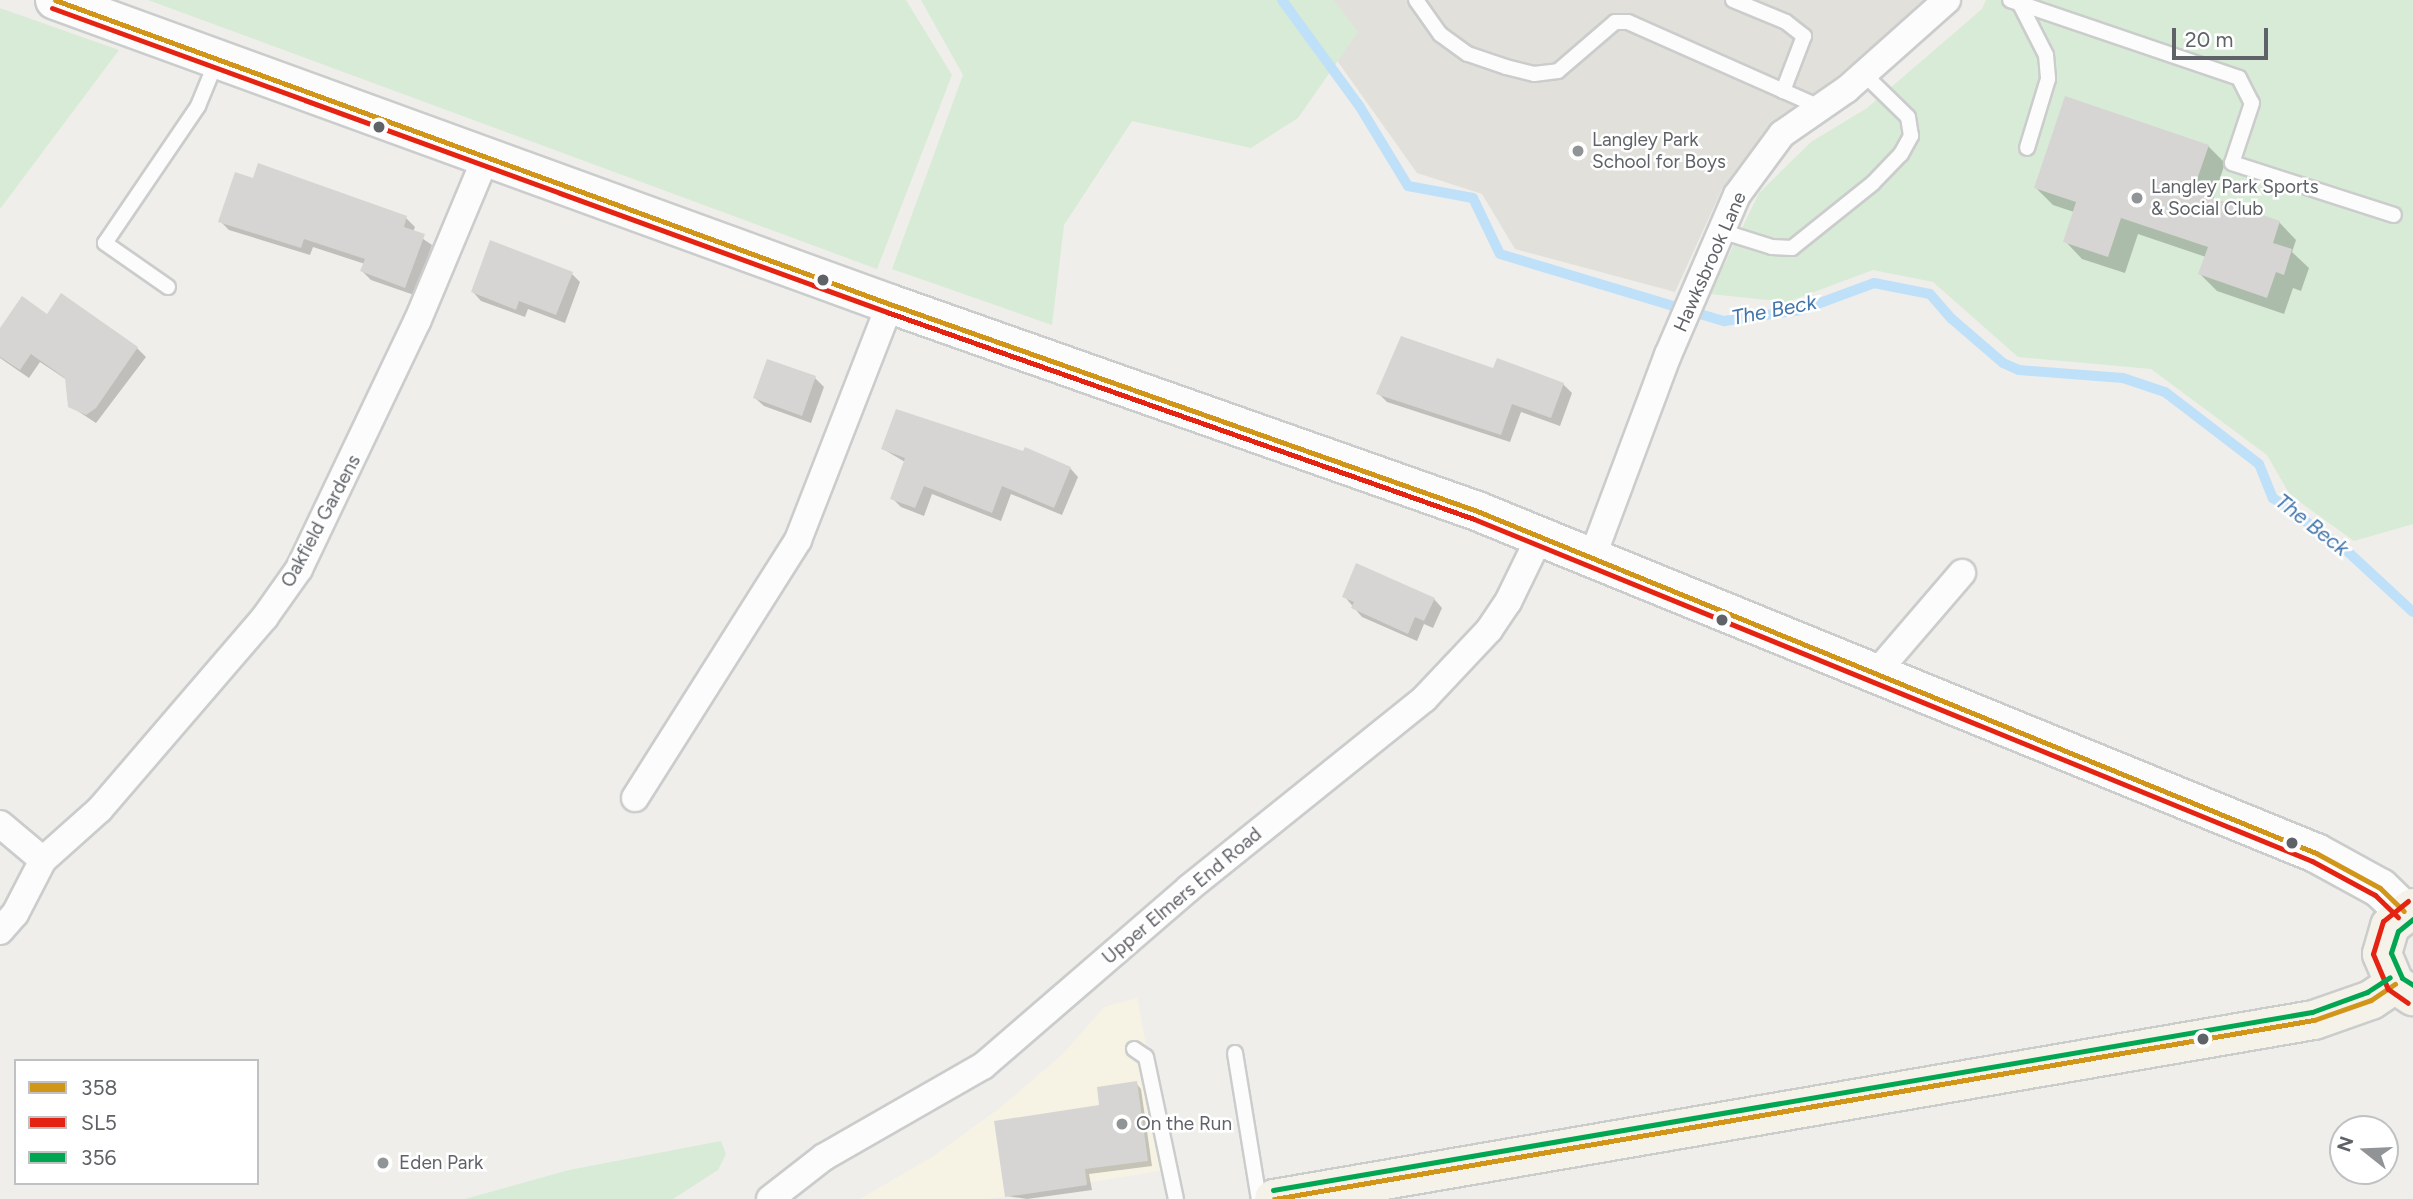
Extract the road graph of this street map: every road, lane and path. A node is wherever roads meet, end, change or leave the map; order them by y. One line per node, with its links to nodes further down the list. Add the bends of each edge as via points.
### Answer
1 (55, 0): 6 (main road)
2 (1416, 0): 8 (lane, via 1440,34 1468,54 1534,74 1558,71 1615,22 1628,22)
3 (1733, 0): 8 (lane, via 1786,22 1804,36)
4 (1947, 0): 7 (street, Hawksbrook Lane)
5 (2018, 2): 10 (lane, via 2046,55 2048,79); 12 (lane, via 2239,78 2252,103 2232,163)
6 (218, 59): 11 (main road); 14 (lane, via 198,106 105,243)
7 (1864, 74): 9 (street, Hawksbrook Lane); 13 (lane, via 1908,117 1911,135 1901,153 1873,183 1792,248)
8 (1783, 91): 9 (lane)
9 (1820, 107): 13 (street, Hawksbrook Lane, via 1782,134 1737,195)
10 (2027, 148)
11 (486, 158): 15 (main road); 22 (street, Oakfield Gardens, via 417,322 299,569 265,617 100,809)
12 (2394, 215)
13 (1721, 232): 17 (street, Hawksbrook Lane, via 1668,355)
14 (168, 287)
15 (890, 304): 16 (main road); 20 (street, via 798,540)
16 (1540, 536): 17 (main road); 28 (street, Upper Elmers End Road, via 1508,602 1489,629 1424,699 1189,888 965,1079 824,1157)
17 (1592, 558): 19 (main road)
18 (1962, 573): 19 (street)
19 (1876, 673): 23 (main road, via 2316,853)
20 (635, 797)
21 (0, 824): 22 (street)
22 (43, 860): 24 (street, Oakfield Gardens, via 15,914)
23 (2409, 909): 25 (main road, via 2390,926 2382,954)
24 (0, 931)
25 (2404, 990): 31 (main road, via 2314,1020)
26 (1134, 1049): 29 (lane, via 1146,1057)
27 (1235, 1053): 30 (lane)
28 (770, 1199)
29 (1176, 1199)
30 (1259, 1199)
31 (1275, 1199)

